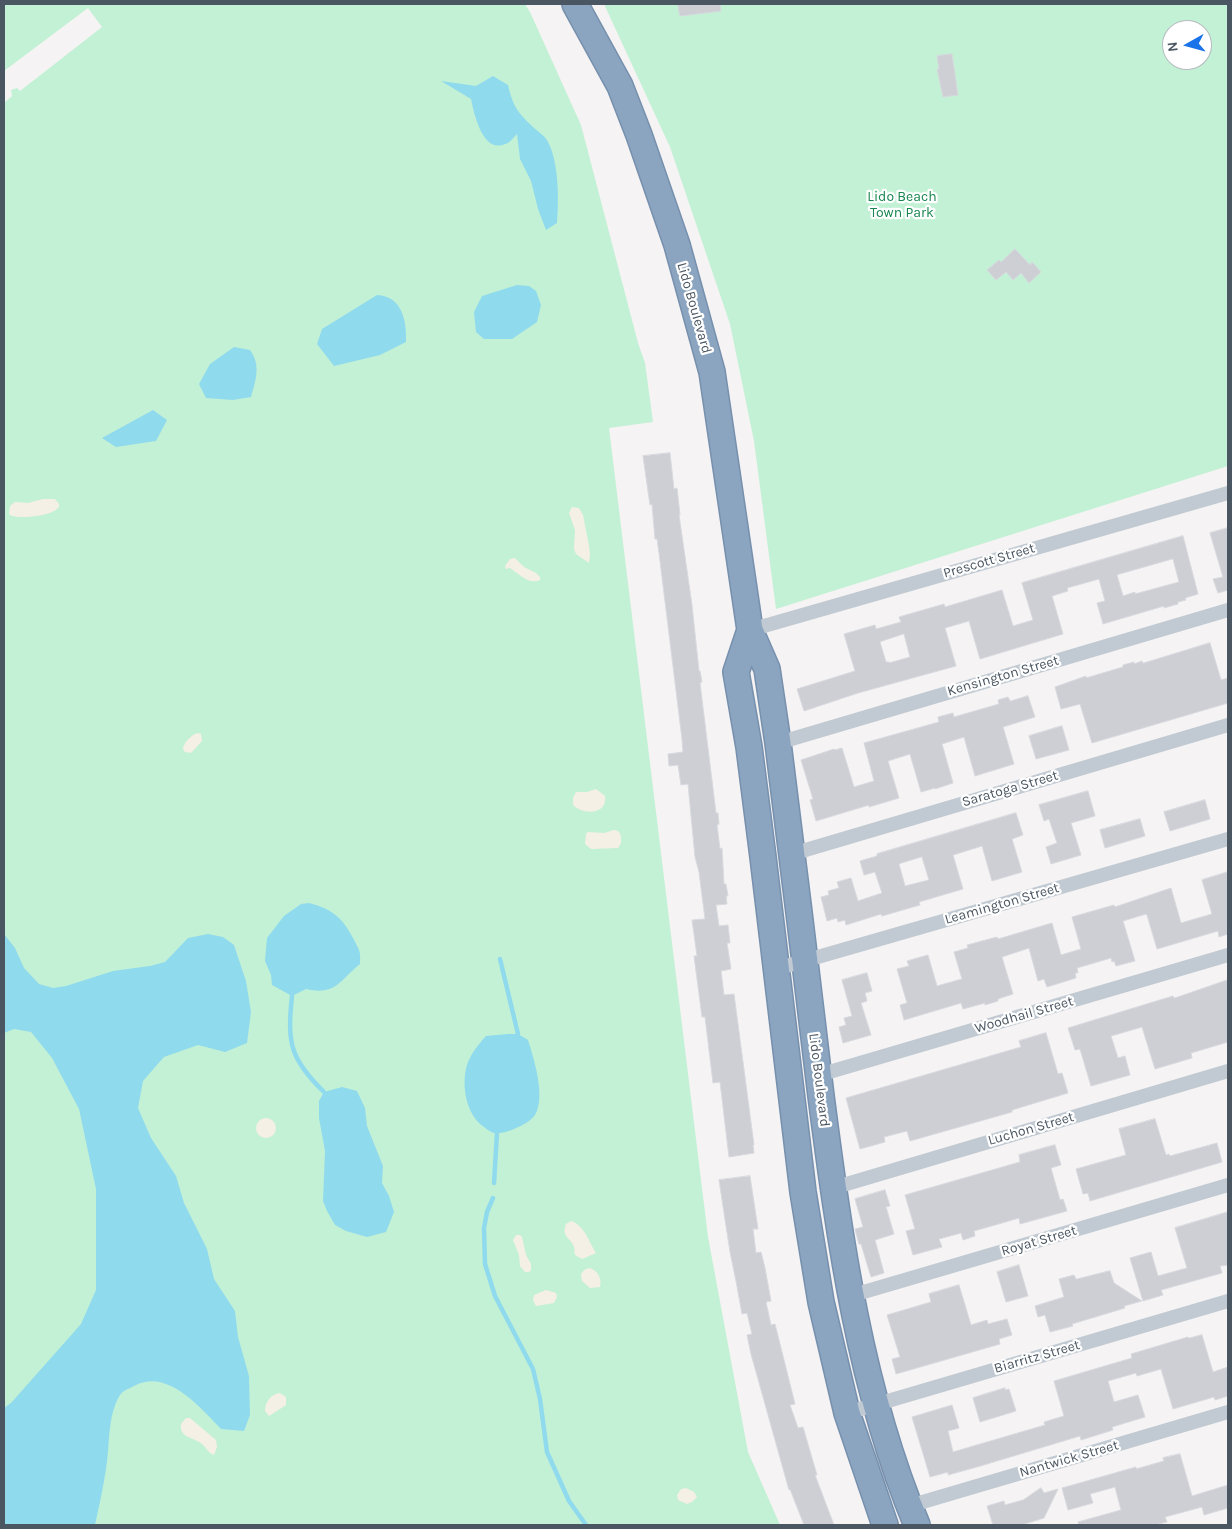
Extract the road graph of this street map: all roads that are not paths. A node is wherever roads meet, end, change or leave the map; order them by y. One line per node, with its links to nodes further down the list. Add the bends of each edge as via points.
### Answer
1 (575, 4): 4 (highway, Lido Boulevard, via 620,86 688,284 712,372)
2 (1228, 493): 4 (street, Prescott Street)
3 (1228, 610): 6 (street, Kensington Street)
4 (750, 630): 6 (highway, Lido Boulevard, via 767,669); 11 (highway, Lido Boulevard, via 736,672 749,746)
5 (1228, 725): 8 (street, Saratoga Street)
6 (778, 742): 8 (highway, Lido Boulevard)
7 (1228, 840): 10 (street, Leamington Street)
8 (792, 854): 10 (highway, Lido Boulevard)
9 (1228, 954): 13 (street, Woodhail Street)
10 (804, 961): 11 (street, Leamington Street); 13 (highway, Lido Boulevard)
11 (776, 969): 20 (highway, Lido Boulevard, via 803,1192 821,1302)
12 (1228, 1071): 15 (street, Luchon Street)
13 (819, 1075): 15 (highway, Lido Boulevard)
14 (1228, 1186): 16 (street, Royat Street)
15 (833, 1188): 16 (highway, Lido Boulevard)
16 (850, 1296): 18 (highway, Lido Boulevard)
17 (1228, 1301): 18 (street, Biarritz Street)
18 (875, 1405): 20 (street, Biarritz Street); 21 (highway, Lido Boulevard)
19 (1228, 1412): 21 (street, Nantwick Street)
20 (847, 1413): 22 (highway, Lido Boulevard)
21 (913, 1516)
22 (885, 1525)

